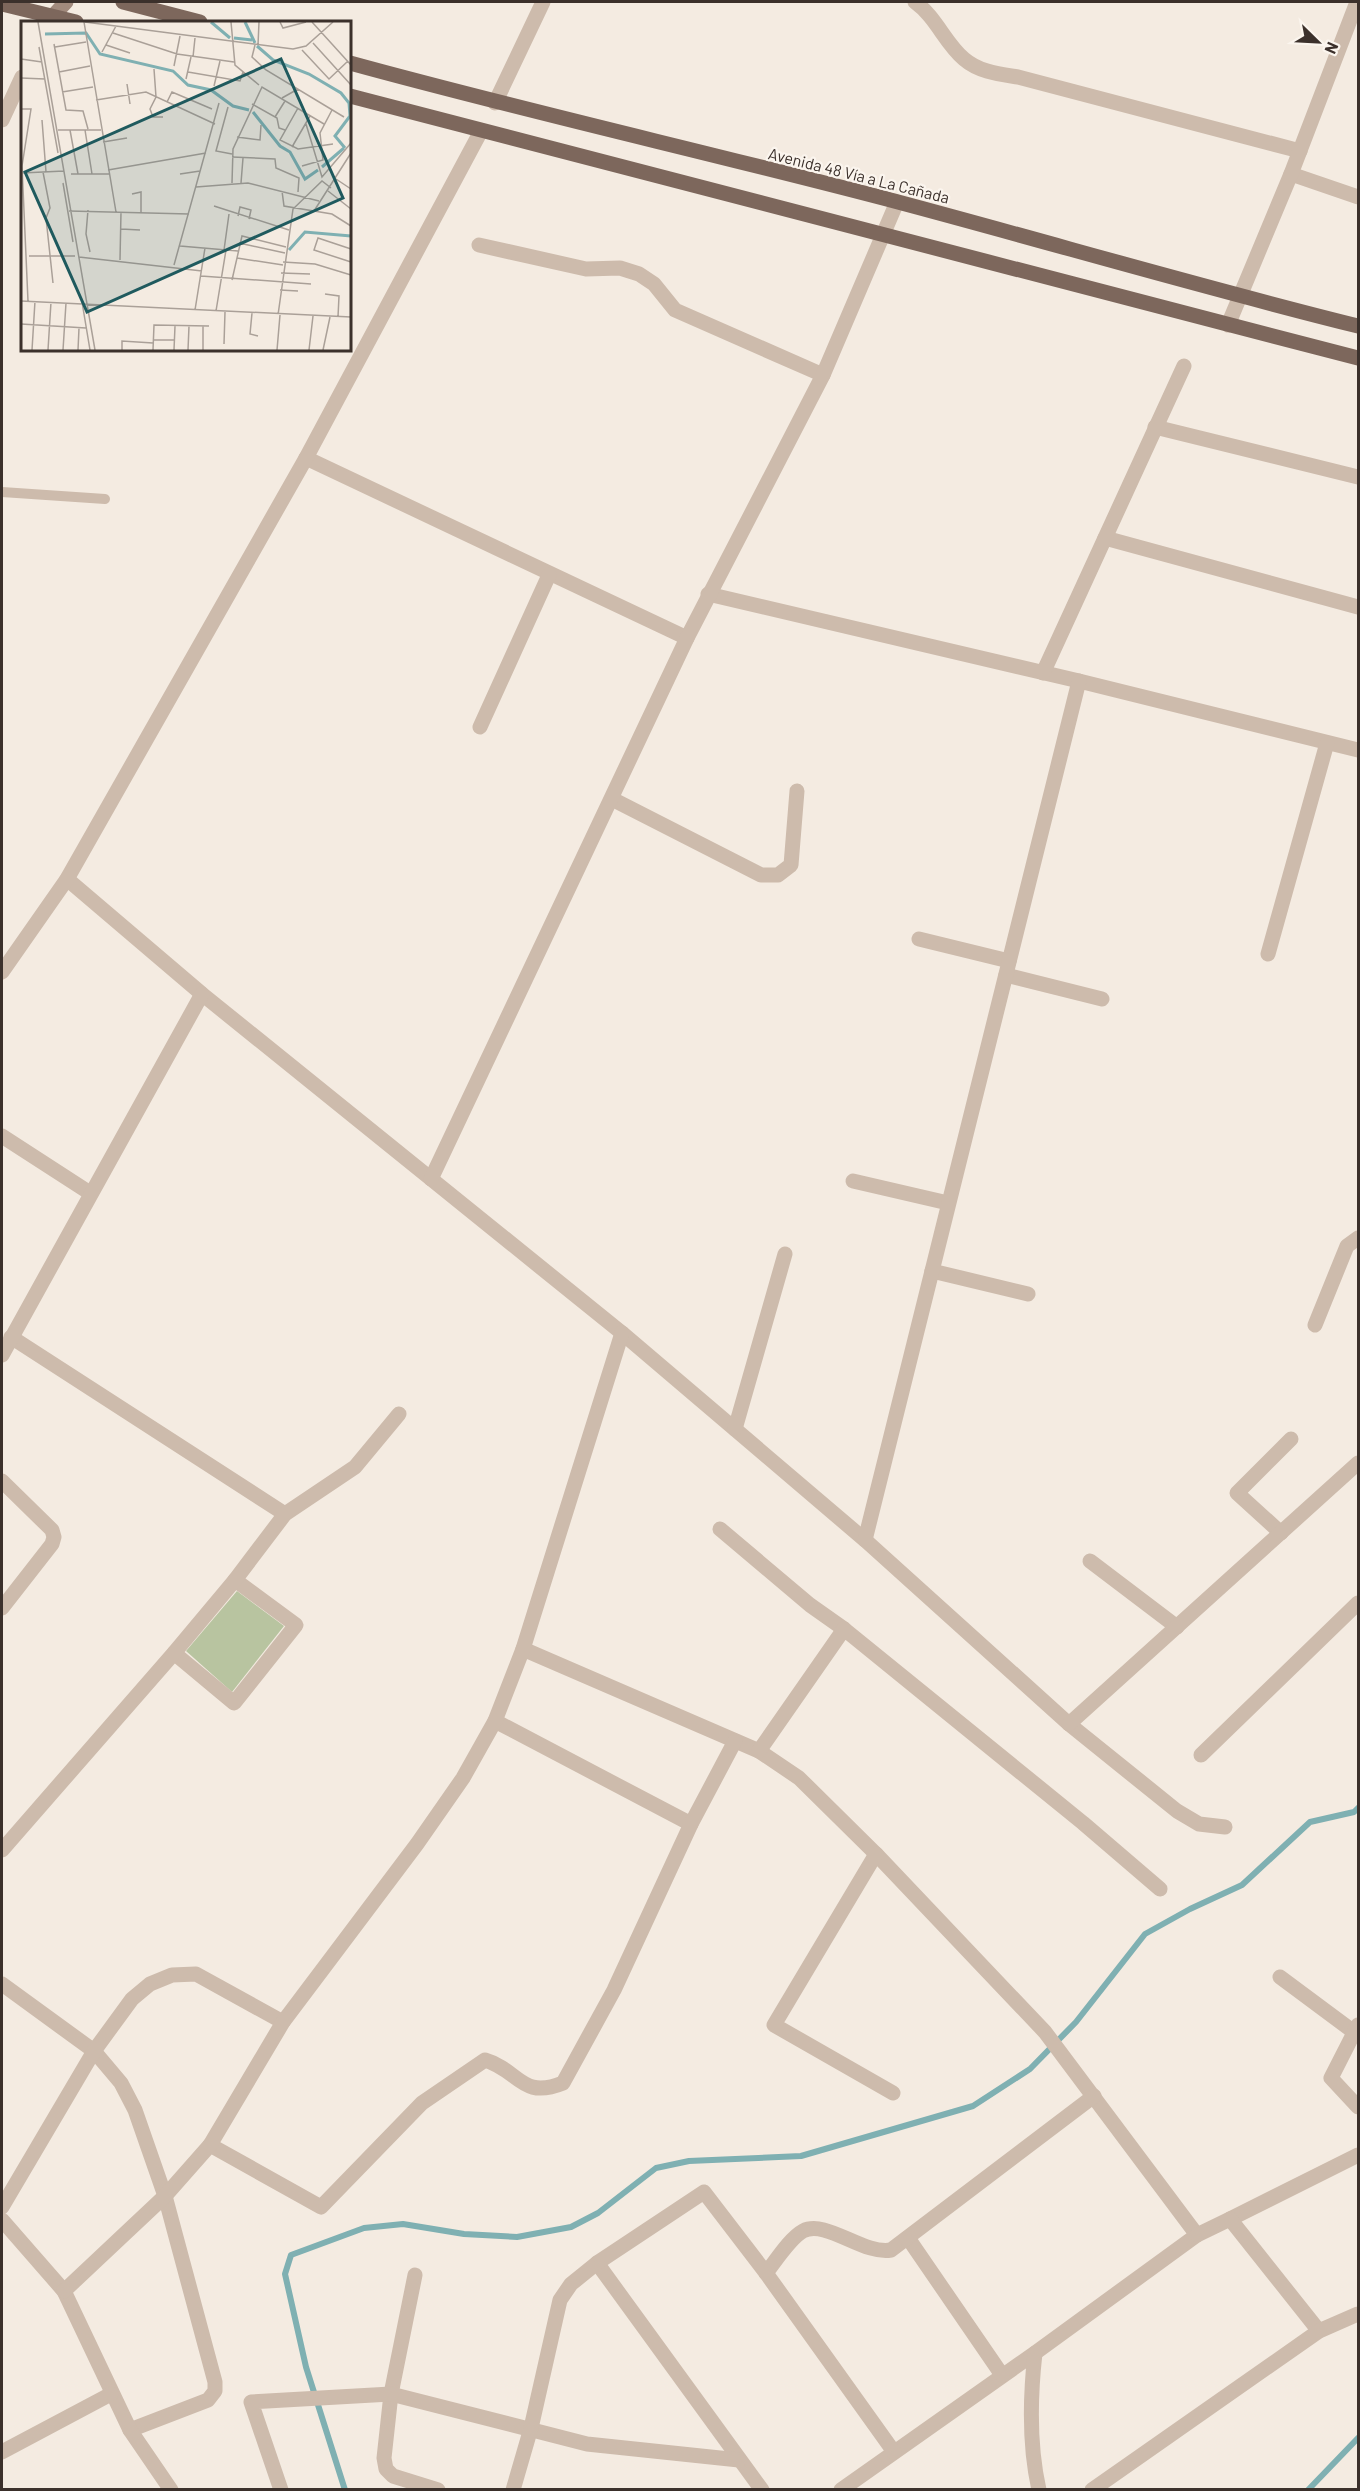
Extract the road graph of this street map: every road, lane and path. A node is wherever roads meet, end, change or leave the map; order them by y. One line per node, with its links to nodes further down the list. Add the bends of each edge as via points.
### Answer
1 (66, 2): 7 (street)
2 (123, 2): 9 (main road)
3 (543, 2): 13 (street)
4 (915, 2): 16 (street, via 928,12 964,59 982,70)
5 (1357, 2): 16 (street)
6 (2, 4): 7 (main road)
7 (51, 19): 8 (main road)
8 (68, 21)
9 (196, 21)
10 (351, 63): 13 (main road, Avenida 48 Vía a La Cañada)
11 (21, 79): 14 (street)
12 (351, 96): 15 (main road)
13 (495, 103): 19 (main road, Avenida 48 Vía a La Cañada)
14 (2, 120)
15 (481, 131): 20 (main road); 29 (street)
16 (1300, 151): 17 (street)
17 (1291, 174): 18 (street); 22 (street)
18 (1359, 198)
19 (897, 202): 20 (street); 22 (main road, Avenida 48 Vía a La Cañada)
20 (884, 236): 23 (main road); 27 (street)
21 (479, 245): 27 (street, via 586,269 620,268 639,274 654,284 675,310)
22 (1242, 297): 23 (street); 24 (main road, Avenida 48 Vía a La Cañada)
23 (1228, 325): 25 (main road)
24 (1359, 326)
25 (1359, 358)
26 (1184, 366): 28 (street)
27 (823, 375): 35 (street)
28 (1155, 427): 30 (street); 33 (street)
29 (306, 458): 34 (street); 45 (street)
30 (1359, 477)
31 (2, 492): 32 (lane)
32 (105, 499)
33 (1105, 538): 36 (street); 38 (street)
34 (549, 575): 37 (street); 40 (street)
35 (708, 594): 37 (street); 38 (street)
36 (1359, 607)
37 (687, 638): 44 (street)
38 (1043, 673): 39 (street)
39 (1079, 681): 41 (street); 48 (street)
40 (480, 727)
41 (1327, 742): 42 (street); 47 (street)
42 (1359, 750)
43 (797, 791): 44 (street, via 791,865 778,875 761,875)
44 (612, 799): 53 (street)
45 (67, 879): 49 (street); 50 (street)
46 (919, 939): 48 (street)
47 (1268, 954)
48 (1007, 968): 51 (street); 56 (street)
49 (2, 972)
50 (202, 994): 53 (street); 55 (street)
51 (1102, 999)
52 (2, 1136): 55 (street)
53 (431, 1179): 62 (street)
54 (853, 1180): 56 (street)
55 (90, 1193): 63 (street)
56 (948, 1203): 59 (street)
57 (1359, 1238): 61 (street, via 1347,1245)
58 (784, 1254): 66 (street)
59 (932, 1271): 60 (street); 73 (street)
60 (1028, 1294)
61 (1315, 1325)
62 (622, 1333): 66 (street); 80 (street)
63 (11, 1338): 64 (street); 70 (street)
64 (2, 1354)
65 (399, 1414): 70 (street, via 355,1467)
66 (735, 1429): 73 (street)
67 (1290, 1439): 72 (street, via 1237,1493)
68 (1359, 1463): 72 (street)
69 (4, 1487): 77 (street, via 52,1530 54,1537)
70 (285, 1514): 75 (street)
71 (720, 1529): 79 (street)
72 (1281, 1533): 78 (street)
73 (865, 1540): 83 (street)
74 (1090, 1561): 78 (street)
75 (235, 1580): 81 (street); 81 (street, via 296,1625 234,1703)
76 (1359, 1603): 86 (street)
77 (2, 1608)
78 (1177, 1627): 83 (street)
79 (844, 1629): 85 (street); 91 (street)
80 (523, 1649): 82 (street); 84 (street)
81 (174, 1653): 89 (street)
82 (495, 1721): 87 (street); 94 (street, via 463,1779)
83 (1070, 1724): 88 (street, via 1177,1811 1199,1824)
84 (735, 1741): 85 (street); 87 (street)
85 (759, 1751): 90 (street, via 799,1778)
86 (1201, 1755)
87 (691, 1824): 100 (street, via 614,1990 563,2083 537,2090 519,2082 498,2064 485,2060 422,2103 321,2207)
88 (1225, 1827)
89 (2, 1850)
90 (876, 1854): 97 (street, via 774,2025); 98 (street, via 1046,2031)
91 (1160, 1889)
92 (1280, 1977): 95 (street)
93 (2, 1984): 96 (street)
94 (283, 2022): 96 (street, via 196,1974 172,1975 150,1984 132,1999); 100 (street)
95 (1356, 2028): 99 (street, via 1331,2078)
96 (94, 2052): 102 (street, via 121,2083 135,2110); 103 (street)
97 (893, 2093)
98 (1094, 2096): 106 (street); 107 (street)
99 (1359, 2107)
100 (210, 2145): 102 (street)
101 (1359, 2155): 104 (street)
102 (165, 2196): 111 (street); 119 (street, via 215,2391 208,2400)
103 (2, 2207)
104 (1230, 2219): 106 (street); 113 (street)
105 (2, 2220): 111 (street)
106 (1197, 2235): 114 (street)
107 (908, 2238): 109 (street, via 883,2252 819,2228 803,2231); 115 (street)
108 (597, 2264): 109 (street, via 704,2192); 118 (street, via 571,2284 560,2300); 122 (street)
109 (766, 2273): 121 (street)
110 (415, 2275): 117 (street)
111 (64, 2291): 116 (street)
112 (1359, 2314): 113 (street)
113 (1319, 2331): 130 (street)
114 (1035, 2354): 115 (street); 129 (street, via 1032,2424)
115 (1002, 2375): 121 (street)
116 (111, 2394): 119 (street); 120 (street)
117 (392, 2394): 118 (street); 124 (street, via 251,2402); 125 (street, via 386,2469 393,2476)
118 (531, 2428): 122 (street, via 587,2444); 126 (street)
119 (130, 2430): 123 (street)
120 (2, 2452)
121 (894, 2452): 128 (street)
122 (739, 2460): 127 (street)
123 (171, 2490)
124 (281, 2490)
125 (438, 2490)
126 (513, 2490)
127 (762, 2490)
128 (841, 2490)
129 (1039, 2490)
130 (1092, 2490)

